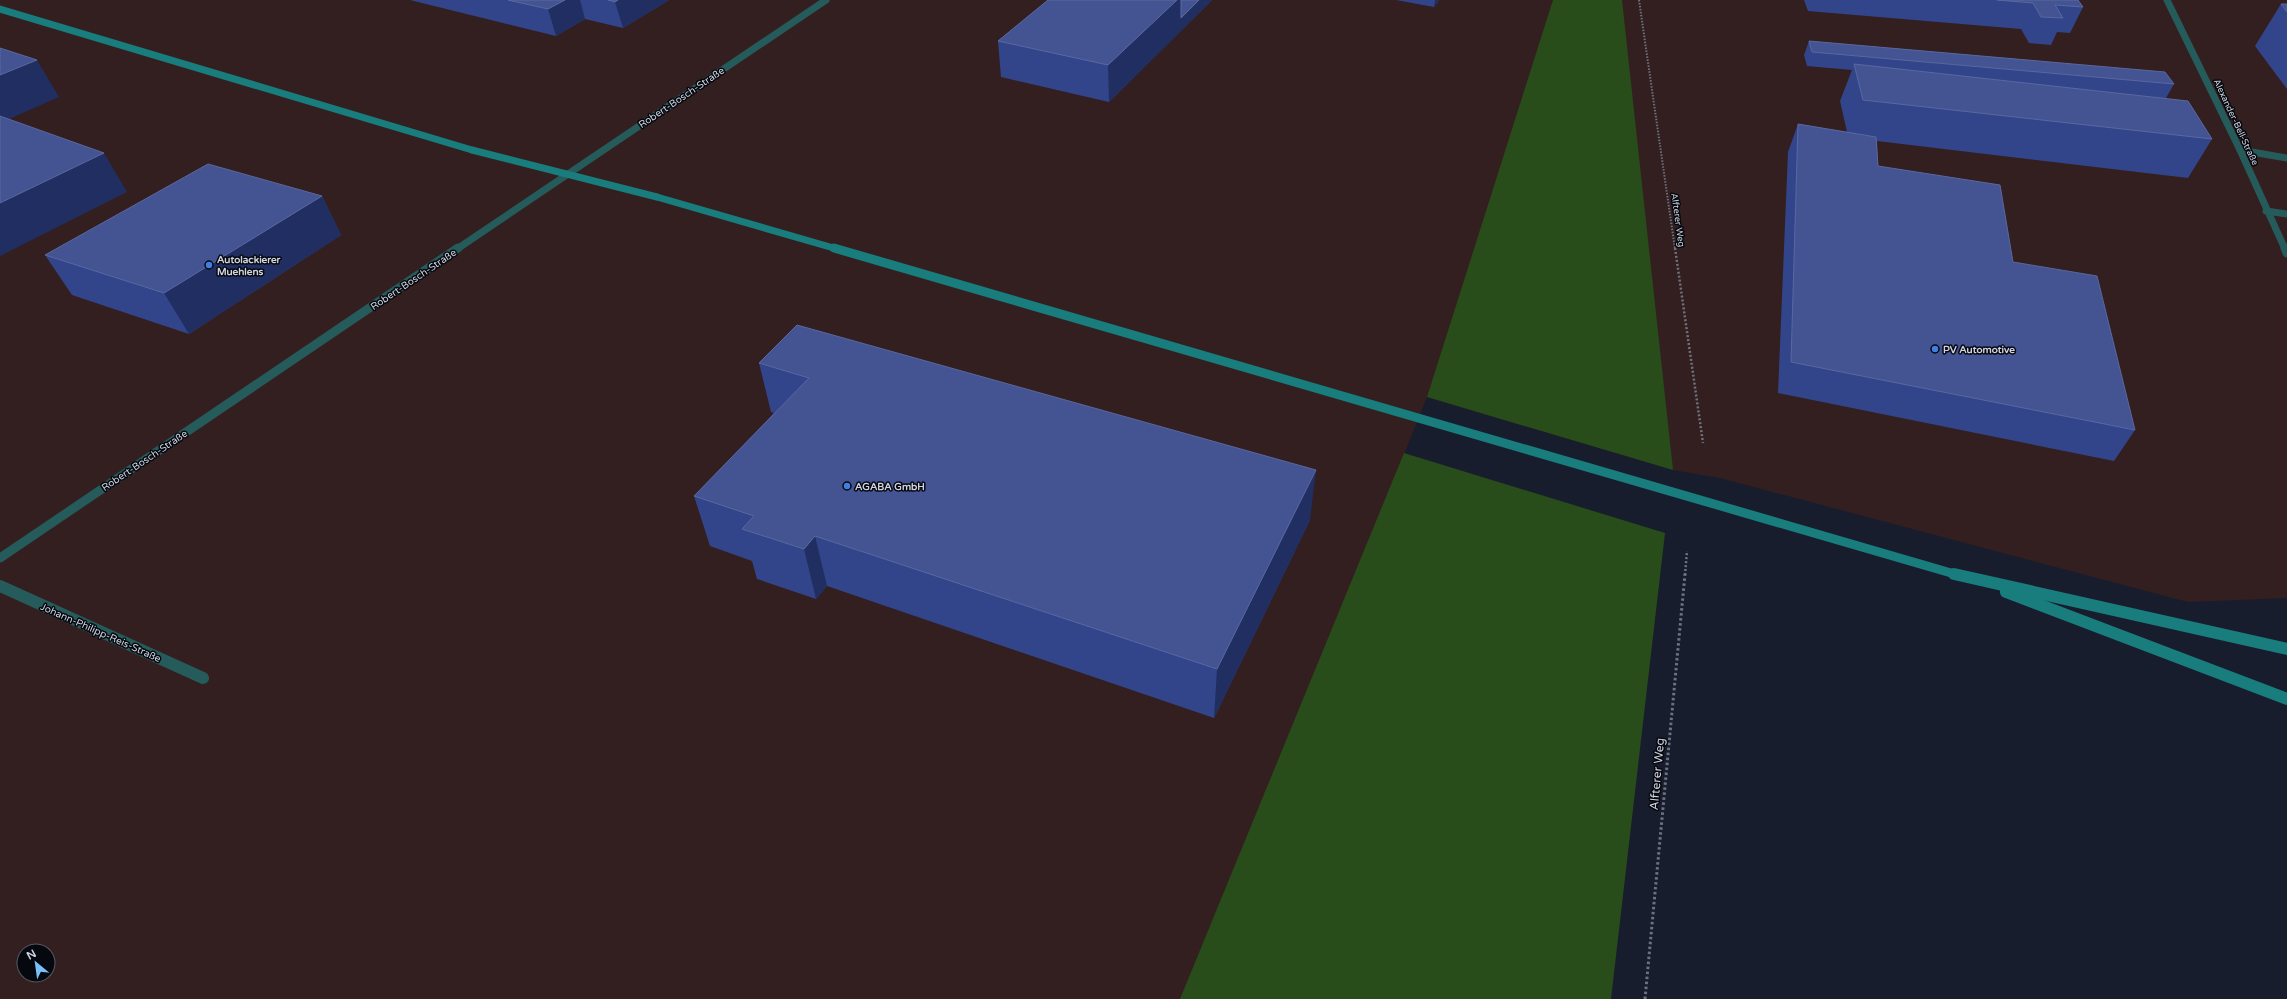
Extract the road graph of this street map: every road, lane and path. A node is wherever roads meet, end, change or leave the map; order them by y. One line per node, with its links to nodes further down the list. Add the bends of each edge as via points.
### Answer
1 (826, 0): 12 (street, Robert-Bosch-Straße)
2 (1639, 0): 10 (path, Alfterer Weg)
3 (2167, 0): 5 (street, Alexander-Bell-Straße)
4 (0, 9): 13 (main road, bridge, via 472,150 657,196)
5 (2240, 150): 6 (street); 7 (street, Alexander-Bell-Straße)
6 (2287, 158)
7 (2266, 211): 8 (street); 9 (street, Alexander-Bell-Straße)
8 (2287, 214)
9 (2287, 253)
10 (1703, 443)
11 (1687, 551): 18 (path, Alfterer Weg)
12 (0, 558)
13 (1973, 579): 15 (main road); 17 (main road)
14 (0, 586): 16 (street, Johann-Philipp-Reis-Straße)
15 (2287, 649)
16 (203, 678)
17 (2287, 699)
18 (1645, 999)

